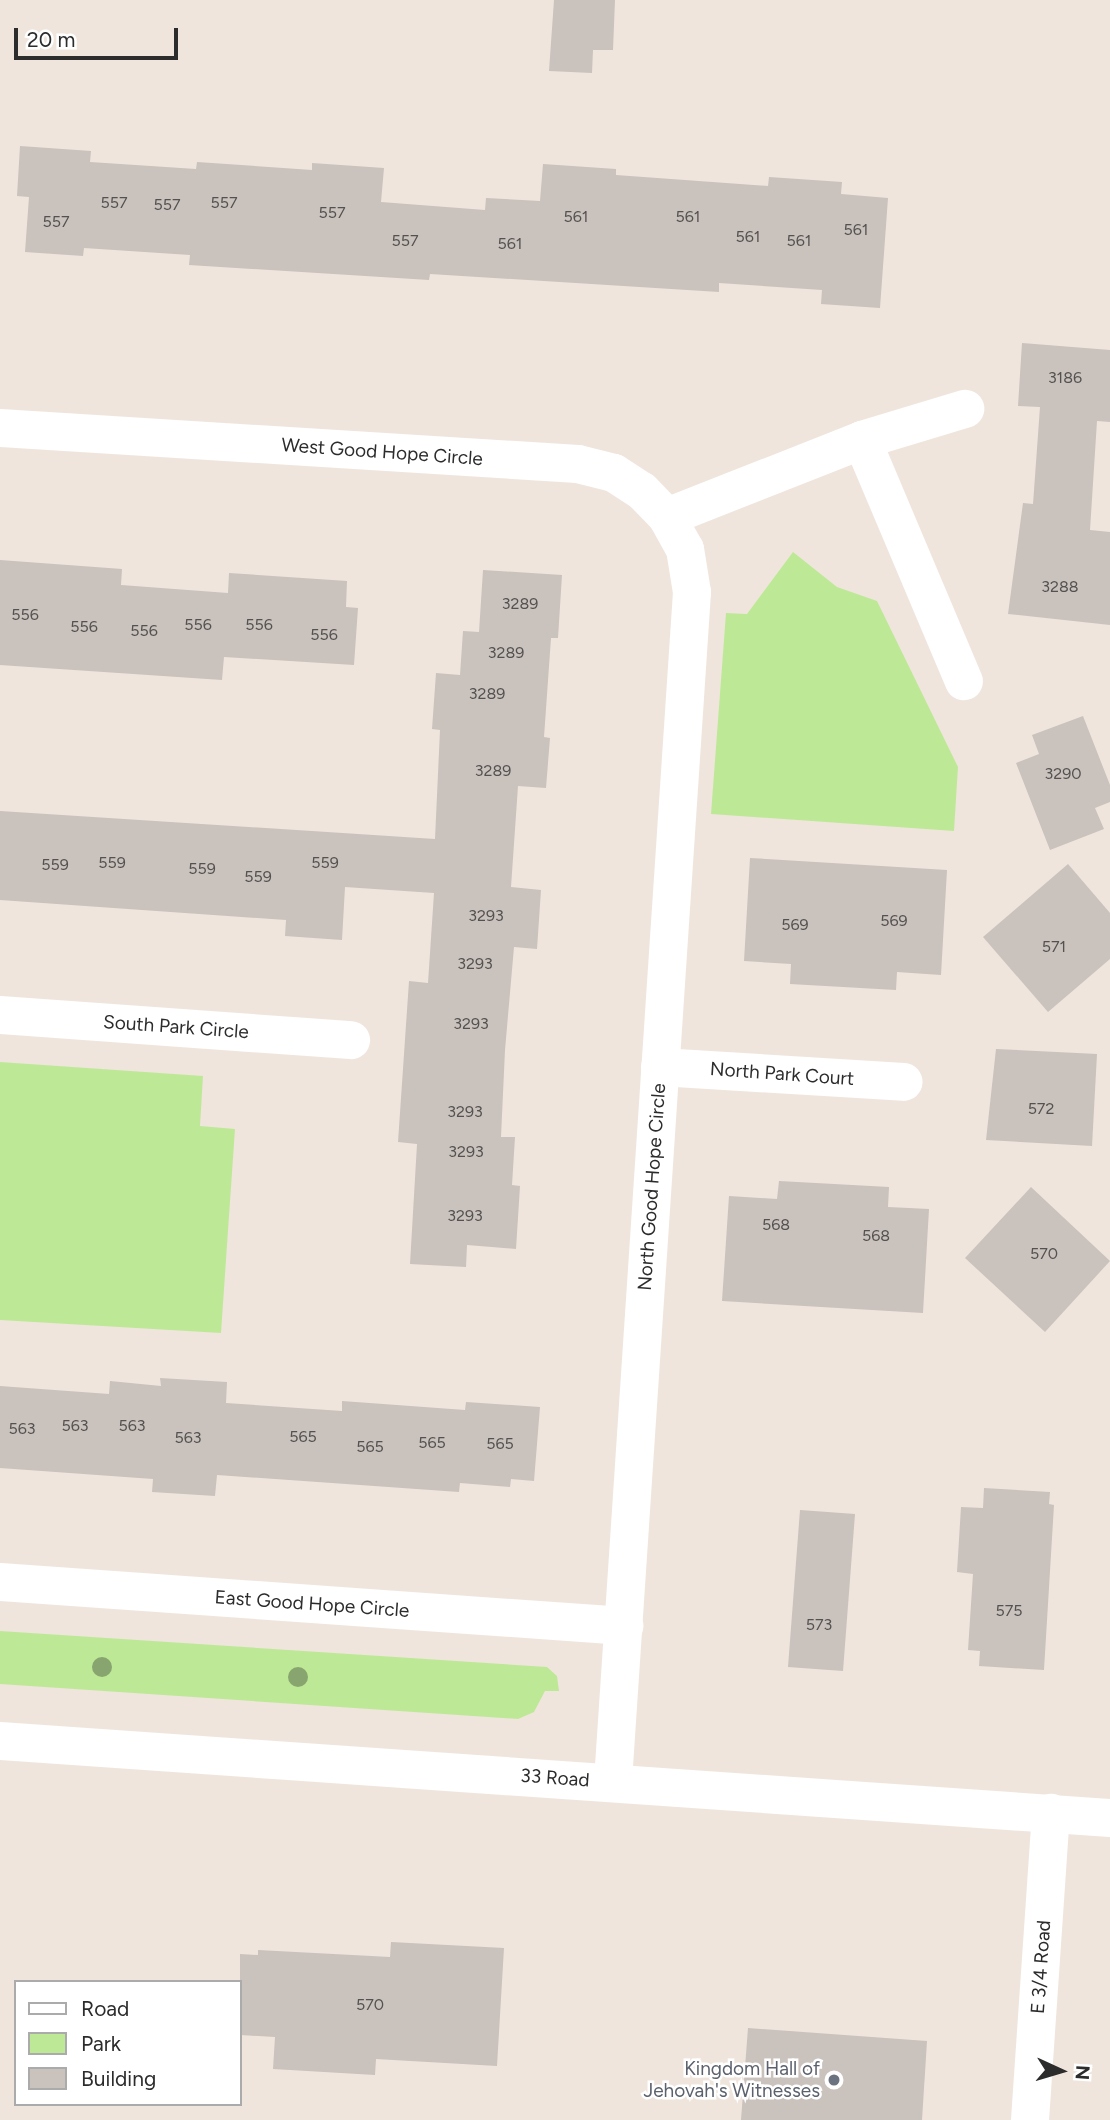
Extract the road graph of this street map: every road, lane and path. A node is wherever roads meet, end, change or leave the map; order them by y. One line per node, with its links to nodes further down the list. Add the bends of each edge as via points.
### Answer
1 (965, 409): 3 (street)
2 (0, 428): 4 (street, West Good Hope Circle, via 578,464 614,473 642,491)
3 (862, 440): 4 (street); 6 (street)
4 (667, 517): 5 (street, West Good Hope Circle, via 685,549)
5 (692, 592): 9 (street, North Good Hope Circle)
6 (964, 681)
7 (0, 1016): 8 (street, South Park Circle)
8 (351, 1040)
9 (660, 1067): 10 (street, North Park Court); 12 (street, North Good Hope Circle)
10 (904, 1082)
11 (0, 1582): 12 (street, East Good Hope Circle)
12 (624, 1626): 14 (street, North Good Hope Circle)
13 (0, 1741): 14 (street, 33 Road)
14 (613, 1782): 15 (street, 33 Road)
15 (1051, 1813): 16 (street, 33 Road); 17 (street, E 3/4 Road)
16 (1110, 1818)
17 (1030, 2120)

